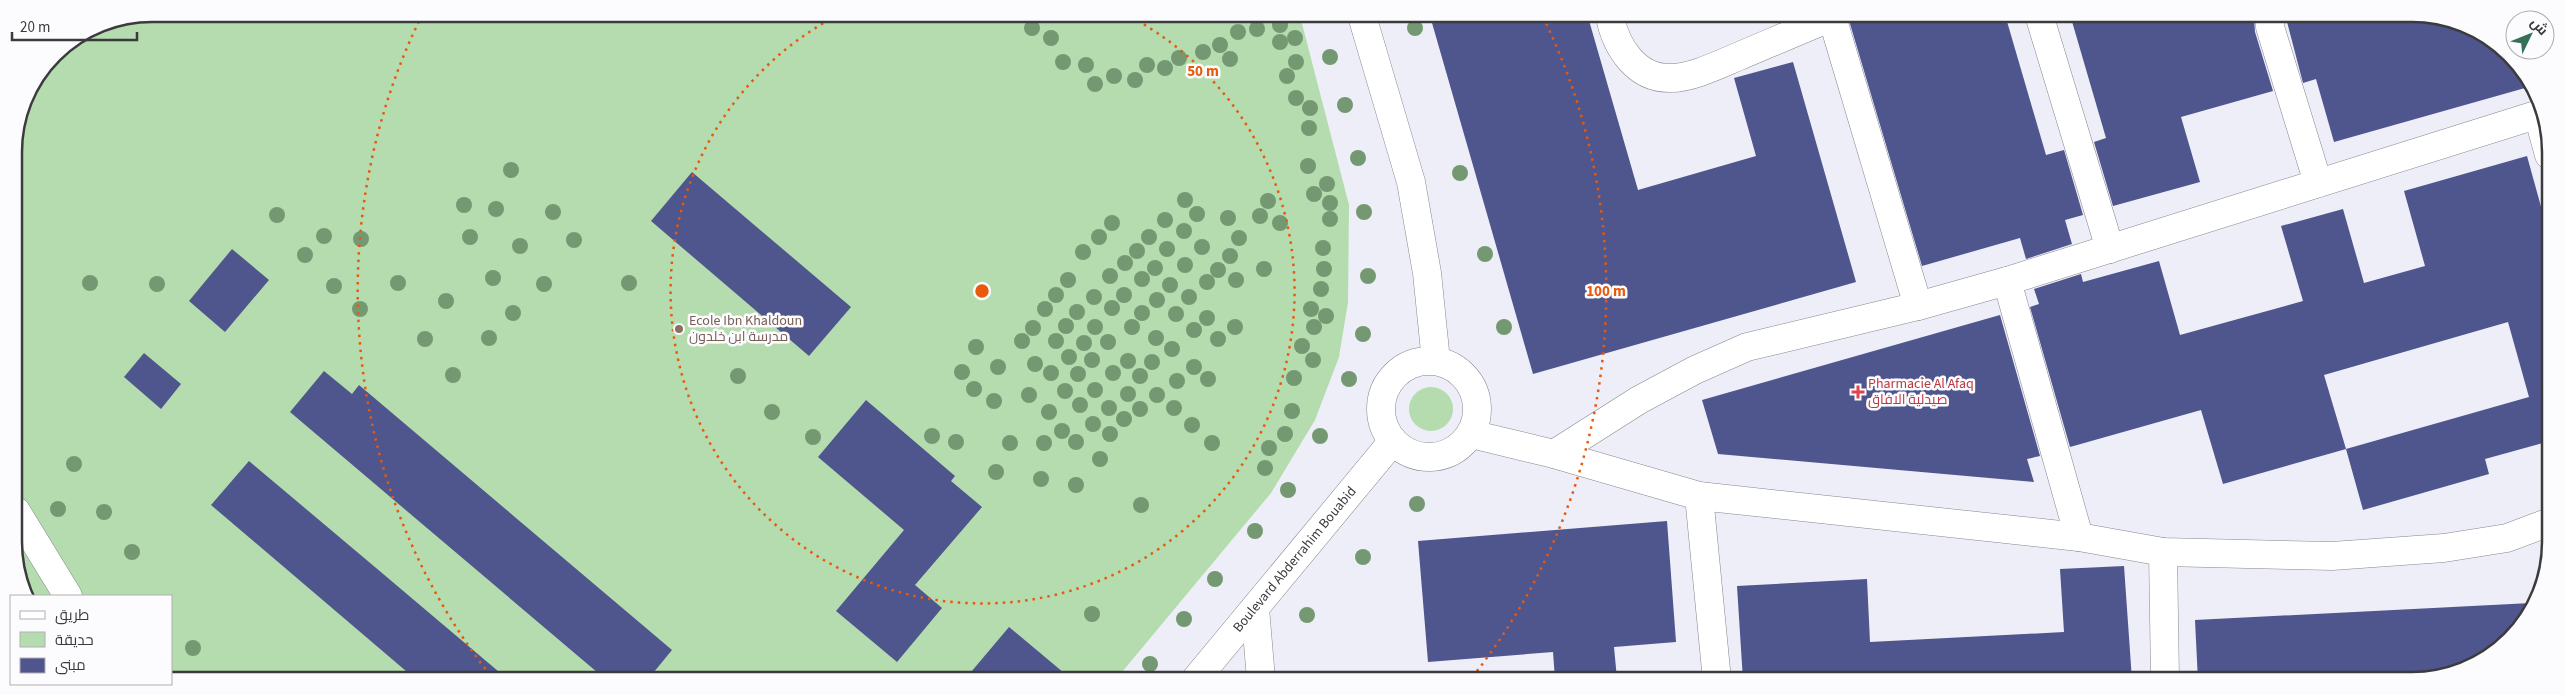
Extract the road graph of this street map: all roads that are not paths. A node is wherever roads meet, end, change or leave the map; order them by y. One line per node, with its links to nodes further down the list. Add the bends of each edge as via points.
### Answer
1 (1364, 22): 12 (street, via 1411,182 1427,273)
2 (1611, 22): 3 (street, via 1614,37 1635,66 1651,76 1672,78 1709,68)
3 (1819, 22)
4 (1834, 22): 11 (street)
5 (2041, 22): 9 (street)
6 (2270, 22): 8 (street)
7 (2537, 115): 8 (street)
8 (2318, 183): 9 (street)
9 (2110, 249): 10 (street)
10 (2007, 281): 11 (street); 19 (street)
11 (1918, 306): 15 (street, via 1746,347 1639,400)
12 (1436, 361): 13 (street, via 1461,372 1473,388 1478,408); 14 (street, via 1417,362 1399,371 1387,386 1381,404 1384,424)
13 (1471, 434): 14 (street, via 1448,454 1434,457 1418,456); 15 (street)
14 (1393, 441): 22 (street, Boulevard Abderrahim Bouabid)
15 (1554, 454): 16 (street)
16 (1699, 496): 19 (street); 25 (street)
17 (22, 521): 21 (street)
18 (2542, 525): 20 (street, via 2507,538 2444,548 2332,556)
19 (2079, 537): 20 (street)
20 (2163, 552): 26 (street)
21 (67, 595)
22 (1255, 608): 23 (street, Boulevard Abderrahim Bouabid); 24 (street)
23 (1202, 672)
24 (1260, 672)
25 (1716, 672)
26 (2165, 672)

